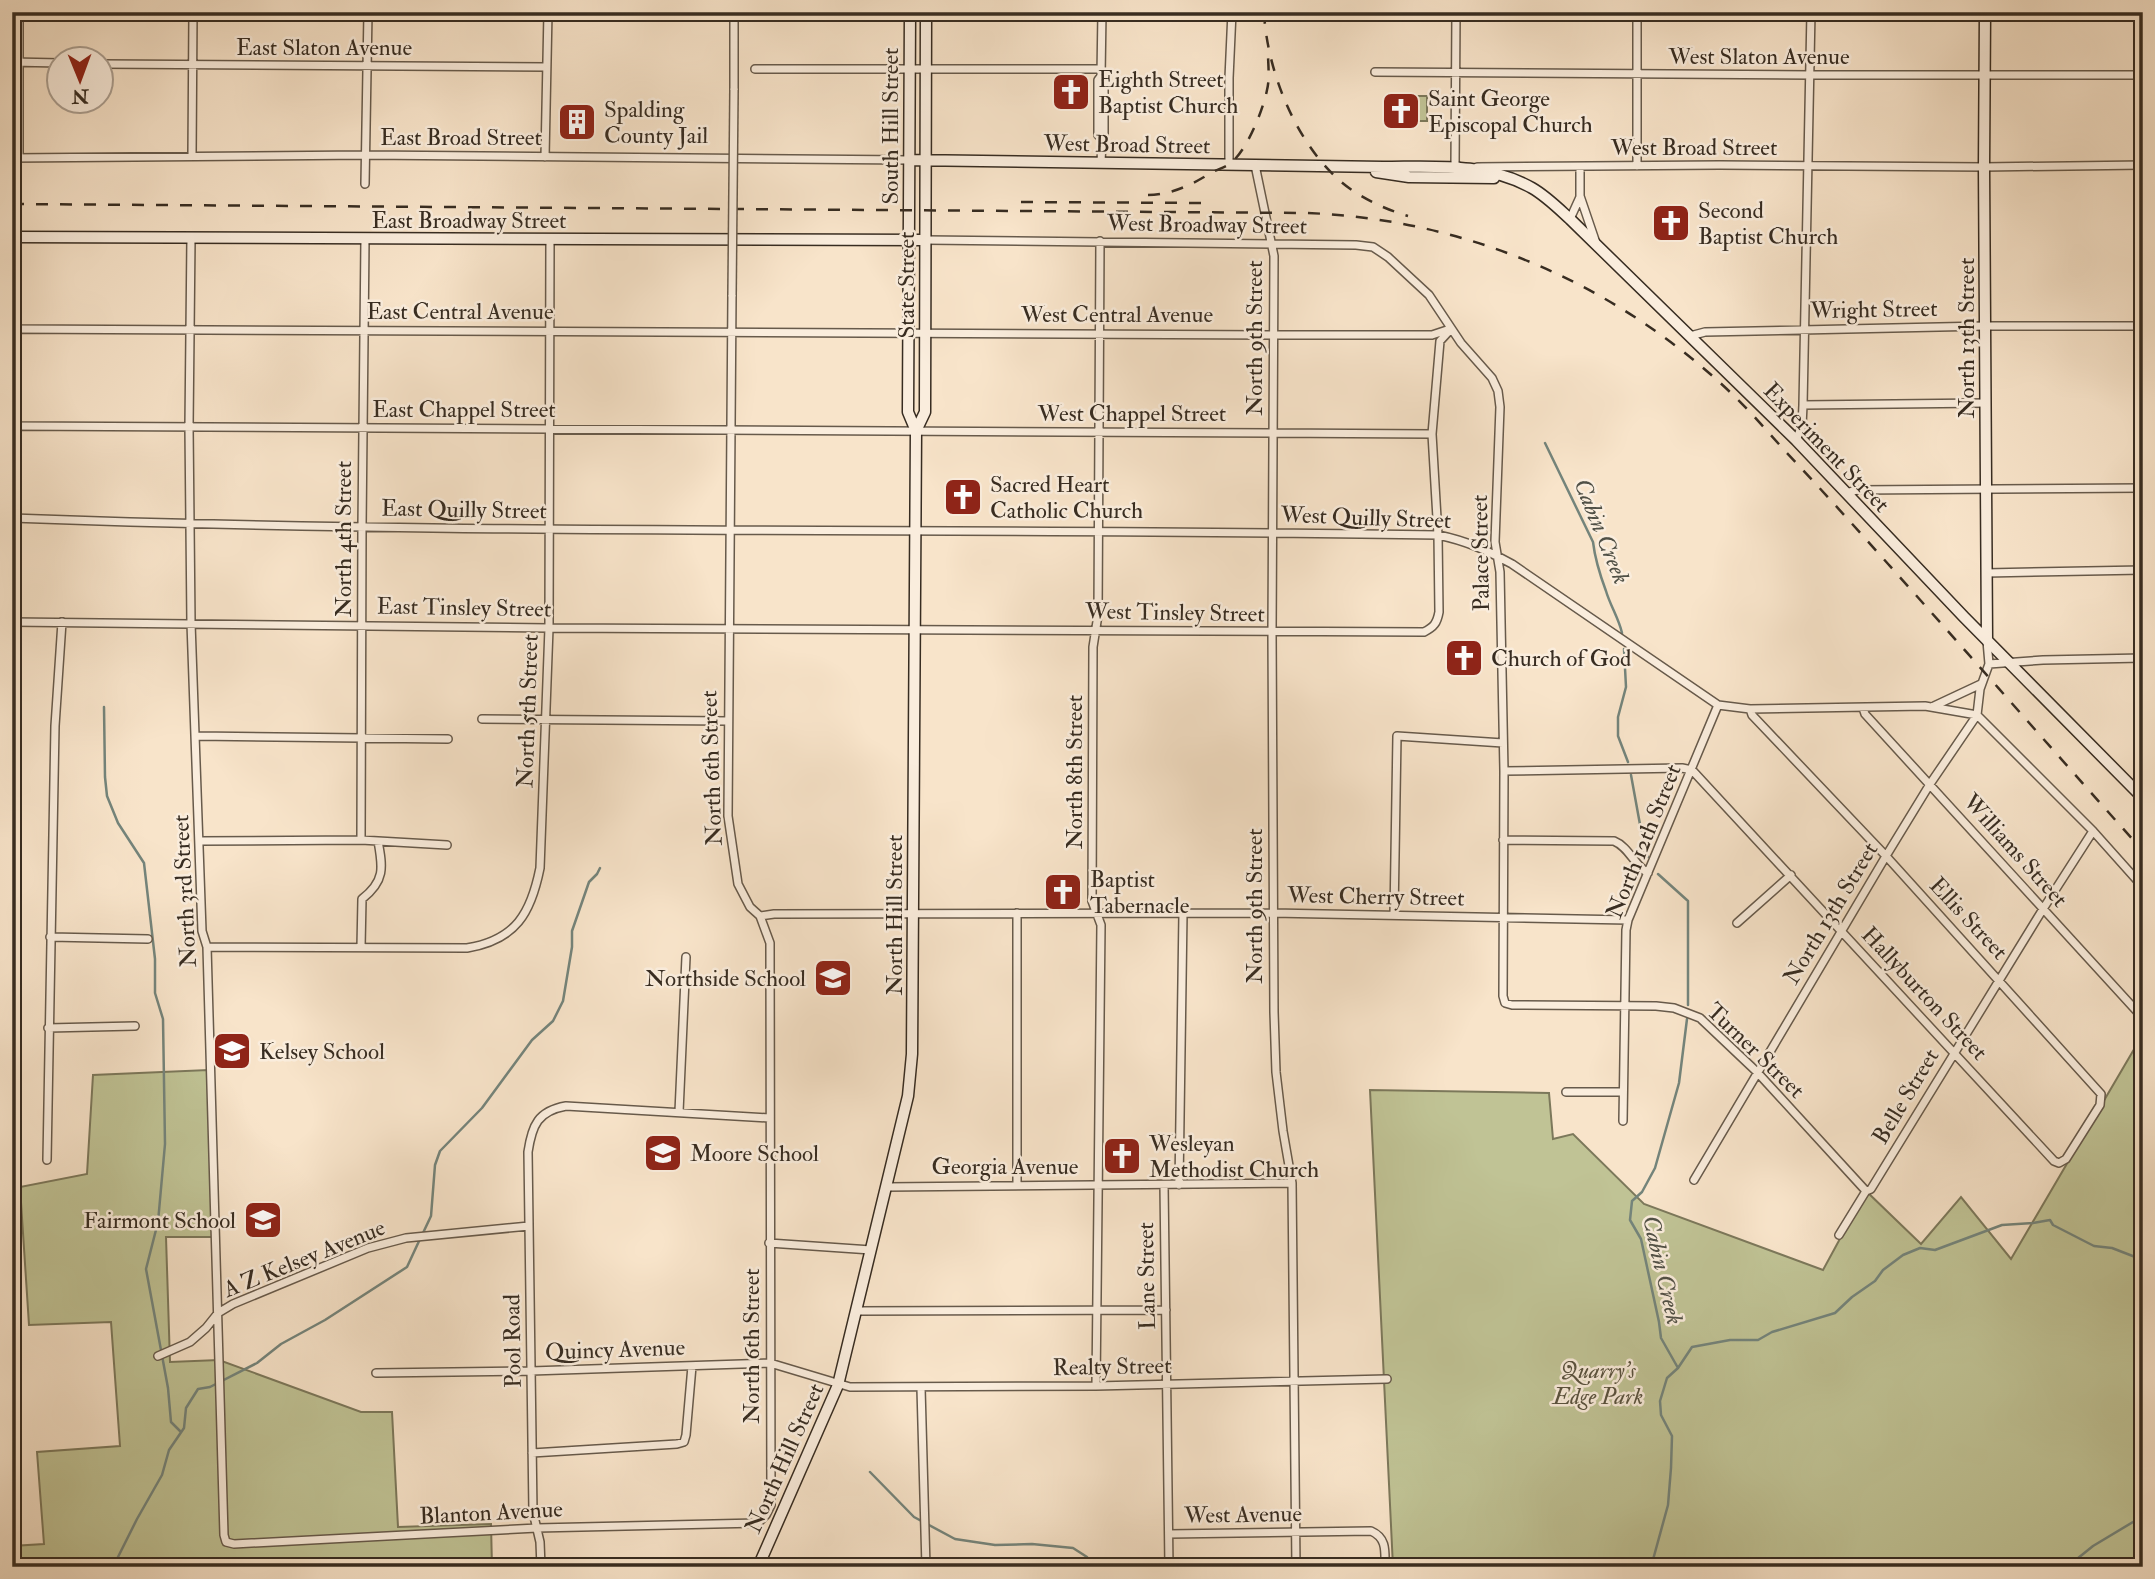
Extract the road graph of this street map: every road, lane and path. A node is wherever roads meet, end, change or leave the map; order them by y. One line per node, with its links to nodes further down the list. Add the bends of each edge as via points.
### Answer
1 (19, 12): 14 (street)
2 (193, 12): 18 (street)
3 (368, 12): 17 (street)
4 (548, 12): 19 (street)
5 (734, 12): 67 (street, North 6th Street, bridge)
6 (910, 12): 20 (main road, South Hill Street)
7 (926, 12): 22 (main road, State Street)
8 (1102, 12): 25 (street)
9 (1232, 12): 37 (street)
10 (1456, 12): 24 (street)
11 (1637, 12): 26 (street)
12 (1811, 12): 27 (street)
13 (1985, 12): 29 (main road, North 13th Street)
14 (15, 62): 15 (street); 33 (street)
15 (46, 63)
16 (116, 64): 18 (street, East Slaton Avenue)
17 (367, 65): 18 (street, East Slaton Avenue); 19 (street, East Slaton Avenue); 30 (street)
18 (193, 66): 31 (street)
19 (546, 67): 32 (street)
20 (909, 68): 21 (street); 22 (street); 34 (main road, South Hill Street)
21 (755, 69)
22 (926, 69): 25 (street); 35 (main road, State Street)
23 (1376, 72): 24 (street, West Slaton Avenue)
24 (1455, 72): 26 (street, West Slaton Avenue); 41 (street)
25 (1101, 73): 36 (street)
26 (1636, 74): 27 (street, West Slaton Avenue); 42 (street)
27 (1811, 75): 29 (street, West Slaton Avenue); 44 (street)
28 (2143, 75): 29 (street, West Slaton Avenue)
29 (1985, 76): 45 (main road, North 13th Street)
30 (366, 155): 31 (street, East Broad Street); 32 (street, East Broad Street); 47 (street)
31 (192, 156): 33 (street, East Broad Street)
32 (545, 157): 34 (street, East Broad Street)
33 (15, 158)
34 (909, 160): 35 (main road, West Broad Street); 54 (main road, South Hill Street)
35 (926, 160): 36 (main road, West Broad Street); 55 (main road, State Street)
36 (1101, 163): 37 (main road, West Broad Street)
37 (1229, 164): 38 (main road, West Broad Street)
38 (1255, 165): 40 (main road, West Broad Street); 57 (street, North 9th Street)
39 (2143, 165): 45 (street, West Broad Street)
40 (1334, 166): 41 (main road, West Broad Street); 46 (main road, via 1409,177)
41 (1455, 166): 43 (street, West Broad Street); 46 (main road, Experiment Street)
42 (1637, 166): 43 (street, West Broad Street); 44 (street, West Broad Street)
43 (1580, 167): 48 (street)
44 (1807, 167): 45 (street, West Broad Street); 66 (street)
45 (1984, 167): 59 (main road, North 13th Street)
46 (1508, 178): 49 (main road, Experiment Street, via 1540,194)
47 (365, 184)
48 (1580, 197): 49 (street); 58 (street)
49 (1570, 219): 58 (main road, Experiment Street)
50 (14, 237): 51 (main road, East Broadway Street); 61 (street)
51 (191, 238): 52 (main road, East Broadway Street); 62 (street, North 3rd Street)
52 (365, 239): 53 (main road, East Broadway Street); 64 (street, North 4th Street)
53 (550, 239): 54 (main road, East Broadway Street); 65 (street, North 5th Street)
54 (908, 240): 55 (main road, East Broadway Street); 68 (main road, North Hill Street)
55 (926, 240): 56 (street, West Broadway Street); 69 (main road, State Street)
56 (1100, 242): 57 (street, West Broadway Street); 70 (street, North 8th Street)
57 (1272, 243): 63 (street, West Broadway Street, via 1373,247 1429,295); 71 (street, North 9th Street)
58 (1598, 247): 72 (main road, Experiment Street)
59 (1985, 326): 60 (street, Wright Street); 66 (street, Wright Street); 73 (main road, North 13th Street)
60 (2143, 326)
61 (14, 329): 62 (street, East Central Avenue); 75 (street)
62 (191, 329): 64 (street, East Central Avenue); 76 (street, North 3rd Street)
63 (1451, 329): 71 (street, West Central Avenue, via 1432,335); 83 (street, via 1440,341); 98 (street, Palace Street, via 1492,378 1497,391)
64 (365, 330): 65 (street, East Central Avenue); 77 (street, North 4th Street)
65 (549, 330): 67 (street, East Central Avenue); 78 (street, North 5th Street)
66 (1805, 330): 72 (street, Wright Street); 74 (street)
67 (731, 331): 68 (street, East Central Avenue); 79 (street, North 6th Street)
68 (908, 332): 69 (street, West Central Avenue); 80 (main road, North Hill Street, via 908,412)
69 (925, 332): 70 (street, West Central Avenue); 80 (main road, State Street, via 925,412)
70 (1100, 333): 71 (street, West Central Avenue); 81 (street, North 8th Street)
71 (1273, 335): 82 (street, North 9th Street)
72 (1690, 336): 84 (main road, Experiment Street)
73 (1986, 403): 74 (street); 87 (main road, North 13th Street)
74 (1803, 405): 84 (street)
75 (15, 426): 76 (street, East Chappel Street); 85 (street)
76 (189, 427): 77 (street, East Chappel Street); 90 (street, North 3rd Street)
77 (363, 428): 78 (street, East Chappel Street); 91 (street, North 4th Street)
78 (549, 429): 79 (street, East Chappel Street); 92 (street, North 5th Street)
79 (730, 430): 80 (street, East Chappel Street); 93 (street, North 6th Street)
80 (916, 431): 81 (street, West Chappel Street); 94 (main road, North Hill Street)
81 (1100, 433): 82 (street, West Chappel Street); 95 (street, North 8th Street)
82 (1273, 433): 83 (street, West Chappel Street); 96 (street, North 9th Street)
83 (1432, 434): 97 (street)
84 (1796, 440): 88 (main road, Experiment Street)
85 (12, 467)
86 (2143, 488): 87 (street)
87 (1986, 490): 88 (street); 100 (main road, North 13th Street)
88 (1846, 493): 110 (main road, Experiment Street)
89 (12, 519): 90 (street, East Quilly Street)
90 (190, 525): 91 (street, East Quilly Street); 103 (street, North 3rd Street)
91 (362, 527): 92 (street, East Quilly Street); 104 (street, North 4th Street)
92 (549, 529): 93 (street, East Quilly Street); 105 (street, North 5th Street)
93 (730, 529): 94 (street, East Quilly Street); 106 (street, North 6th Street)
94 (915, 531): 95 (street, West Quilly Street); 107 (main road, North Hill Street)
95 (1098, 532): 96 (street, West Quilly Street); 108 (street, North 8th Street)
96 (1273, 532): 97 (street, West Quilly Street); 109 (street, North 9th Street)
97 (1438, 535): 98 (street, West Quilly Street); 109 (street, West Tinsley Street, via 1439,612 1434,627 1410,633)
98 (1498, 556): 115 (street, West Quilly Street); 126 (street, Palace Street)
99 (2143, 570): 100 (street)
100 (1986, 573): 110 (main road, North 13th Street)
101 (12, 622): 102 (street, East Tinsley Street)
102 (62, 622): 103 (street, East Tinsley Street); 153 (street, via 54,726)
103 (191, 623): 104 (street, East Tinsley Street); 123 (street, North 3rd Street)
104 (363, 624): 105 (street, East Tinsley Street); 124 (street, North 4th Street)
105 (549, 628): 106 (street, East Tinsley Street); 121 (street, North 5th Street)
106 (728, 628): 107 (street, East Tinsley Street); 122 (street, North 6th Street)
107 (914, 630): 108 (street, West Tinsley Street); 146 (main road, North Hill Street)
108 (1096, 631): 109 (street, West Tinsley Street); 143 (street, North 8th Street, via 1093,901)
109 (1272, 633): 145 (street, North 9th Street)
110 (1987, 640): 112 (main road, Experiment Street); 113 (street, North 13th Street)
111 (2143, 659): 112 (street)
112 (2008, 661): 113 (street); 130 (main road, Experiment Street)
113 (1989, 664): 114 (street, North 13th Street)
114 (1981, 684): 116 (street, West Quilly Street); 119 (street, North 13th Street)
115 (1718, 705): 118 (street, West Quilly Street); 127 (street, North 12th Street)
116 (1933, 707): 117 (street, West Quilly Street); 119 (street, West Quilly Street)
117 (1863, 708): 118 (street, West Quilly Street); 129 (street, Williams Street)
118 (1750, 709): 137 (street, Ellis Street)
119 (1977, 716): 129 (street, North 13th Street); 131 (street)
120 (482, 719): 121 (street)
121 (546, 720): 122 (street); 156 (street, North 5th Street, via 540,868 529,908 514,926 484,945)
122 (728, 721): 148 (street, North 6th Street, via 732,851 738,884)
123 (196, 736): 124 (street); 133 (street, North 3rd Street)
124 (362, 738): 125 (street); 132 (street, North 4th Street)
125 (448, 739)
126 (1503, 743): 128 (street, Palace Street); 147 (street, via 1397,736)
127 (1692, 770): 128 (street); 138 (street, North 12th Street); 139 (street, Hallyburton Street)
128 (1504, 771): 135 (street, Palace Street)
129 (1930, 784): 137 (street, North 13th Street); 141 (street, Williams Street)
130 (2143, 799)
131 (2093, 831): 140 (street); 141 (street, Belle Street)
132 (361, 840): 133 (street); 134 (street)
133 (199, 841): 155 (street, North 3rd Street, via 202,931)
134 (378, 841): 136 (street); 156 (street, via 382,869 379,881 362,899)
135 (1503, 841): 138 (street, via 1614,841); 149 (street, Palace Street)
136 (447, 845)
137 (1886, 856): 152 (street, North 13th Street); 158 (street, Ellis Street)
138 (1648, 873): 150 (street, North 12th Street)
139 (1791, 876): 151 (street); 152 (street, Hallyburton Street)
140 (2143, 887)
141 (2043, 909): 158 (street, Belle Street); 160 (street, Williams Street)
142 (1017, 913): 143 (street, West Cherry Street); 146 (street, West Cherry Street); 174 (street)
143 (1097, 913): 144 (street, West Cherry Street); 175 (street, North 8th Street, via 1101,925)
144 (1182, 913): 145 (street, West Cherry Street); 177 (street)
145 (1273, 913): 147 (street, West Cherry Street); 173 (street, North 9th Street, via 1276,1072)
146 (913, 914): 148 (street, West Cherry Street); 178 (main road, North Hill Street, via 912,1054)
147 (1394, 915): 149 (street, West Cherry Street)
148 (760, 916): 168 (street, North 6th Street, via 770,943)
149 (1503, 917): 150 (street, West Cherry Street); 159 (street, Turner Street, via 1505,1003)
150 (1628, 920): 159 (street, North 12th Street)
151 (1737, 923)
152 (1841, 932): 163 (street, Hallyburton Street); 164 (street, North 13th Street)
153 (50, 937): 154 (street); 162 (street)
154 (148, 939)
155 (207, 947): 156 (street); 187 (street, North 3rd Street)
156 (361, 947)
157 (685, 957): 167 (street)
158 (1999, 980): 163 (street, Belle Street); 171 (street, Ellis Street, via 2101,1094 2100,1105)
159 (1625, 1006): 164 (street, Turner Street, via 1688,1012); 166 (street, North 12th Street)
160 (2143, 1017)
161 (135, 1026): 162 (street)
162 (48, 1028): 170 (street)
163 (1954, 1052): 171 (street, Hallyburton Street); 179 (street, Belle Street)
164 (1757, 1072): 172 (street, North 13th Street); 179 (street, Turner Street)
165 (1566, 1092): 166 (street)
166 (1623, 1093): 169 (street, North 12th Street)
167 (679, 1112): 168 (street); 180 (street, Pool Road, via 566,1106 552,1108 540,1117 528,1152)
168 (769, 1118): 182 (street, North 6th Street)
169 (1623, 1121)
170 (47, 1160)
171 (2059, 1163)
172 (1694, 1180)
173 (1292, 1183): 177 (street, Georgia Avenue); 194 (street, North 9th Street)
174 (1017, 1185): 175 (street, Georgia Avenue); 178 (street, Georgia Avenue)
175 (1098, 1185): 176 (street, Georgia Avenue); 184 (street, North 8th Street)
176 (1164, 1185): 177 (street, Georgia Avenue); 185 (street, Lane Street)
177 (1180, 1185)
178 (887, 1187): 183 (main road, North Hill Street)
179 (1866, 1191): 181 (street, Belle Street)
180 (529, 1226): 187 (street, A Z Kelsey Avenue, via 406,1238 368,1248); 191 (street, Pool Road)
181 (1839, 1236)
182 (769, 1243): 183 (street); 189 (street, North 6th Street)
183 (871, 1250): 186 (main road, North Hill Street)
184 (1097, 1310): 185 (street); 186 (street); 197 (street, North 8th Street)
185 (1166, 1310): 196 (street, Lane Street)
186 (857, 1311): 195 (main road, North Hill Street)
187 (218, 1313): 188 (street, via 190,1342); 206 (street, North 3rd Street)
188 (158, 1356)
189 (770, 1363): 190 (street, Quincy Avenue); 195 (street, Realty Street); 202 (street, North 6th Street, via 771,1505)
190 (692, 1366): 191 (street, Quincy Avenue); 200 (street, via 684,1441)
191 (531, 1371): 192 (street, Quincy Avenue); 200 (street, Pool Road)
192 (376, 1374)
193 (1387, 1379): 194 (street, Realty Street)
194 (1293, 1380): 196 (street, Realty Street); 204 (street, North 9th Street)
195 (838, 1385): 198 (street, Realty Street); 210 (main road, North Hill Street)
196 (1167, 1385): 197 (street, Realty Street); 205 (street, Lane Street)
197 (1096, 1386): 198 (street, Realty Street)
198 (920, 1388): 207 (street)
199 (12, 1437): 201 (street)
200 (532, 1453): 203 (street, Pool Road)
201 (12, 1475)
202 (758, 1523): 203 (street, Blanton Avenue)
203 (537, 1528): 206 (street, Blanton Avenue); 209 (street, Pool Road)
204 (1295, 1533): 205 (street, West Avenue); 211 (street, North 9th Street); 212 (street, West Avenue, via 1371,1531 1384,1543)
205 (1169, 1534): 208 (street, West Avenue)
206 (226, 1542)
207 (926, 1566): 208 (street, West Avenue)
208 (1169, 1566)
209 (541, 1567)
210 (758, 1567)
211 (1296, 1567)
212 (1385, 1567)

